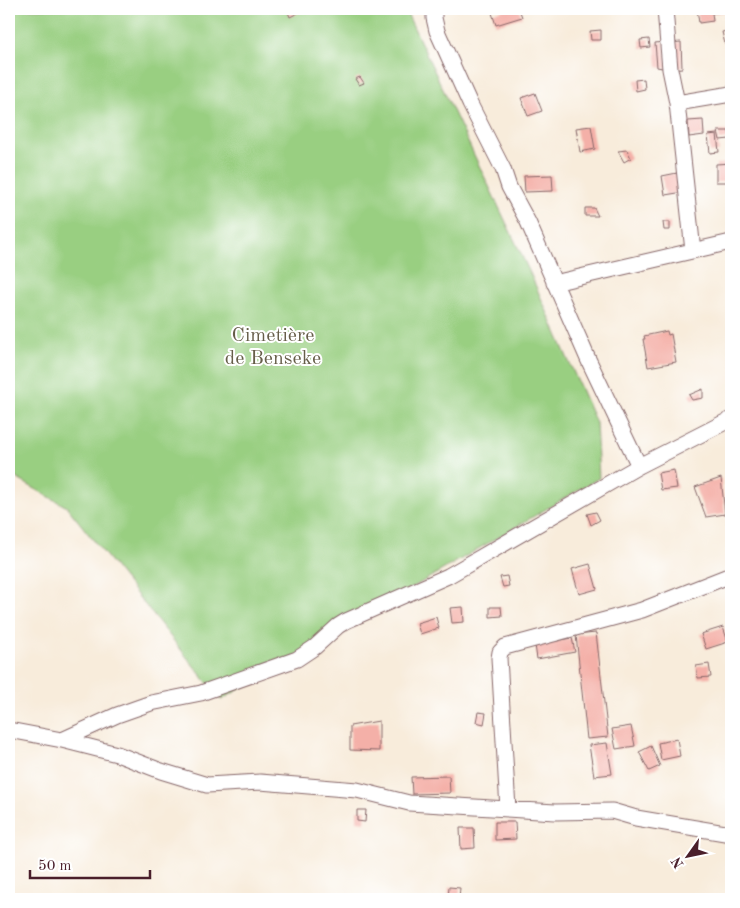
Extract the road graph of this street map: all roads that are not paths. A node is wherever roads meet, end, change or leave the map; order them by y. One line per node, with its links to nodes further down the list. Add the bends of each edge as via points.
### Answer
1 (434, 9): 7 (street, via 437,31)
2 (664, 9): 4 (street)
3 (731, 94): 4 (street)
4 (677, 103): 6 (street)
5 (731, 242): 6 (street)
6 (693, 251): 7 (street)
7 (554, 283): 9 (street)
8 (731, 419): 9 (street)
9 (639, 466): 12 (street, via 448,576 346,621 297,659 201,693 150,703)
10 (731, 575): 13 (street, via 642,610 506,647 500,652)
11 (9, 730): 12 (street)
12 (62, 740): 13 (street, via 117,754 207,785 260,782 357,790 409,804)
13 (508, 809): 14 (street, via 612,811)
14 (731, 834)

